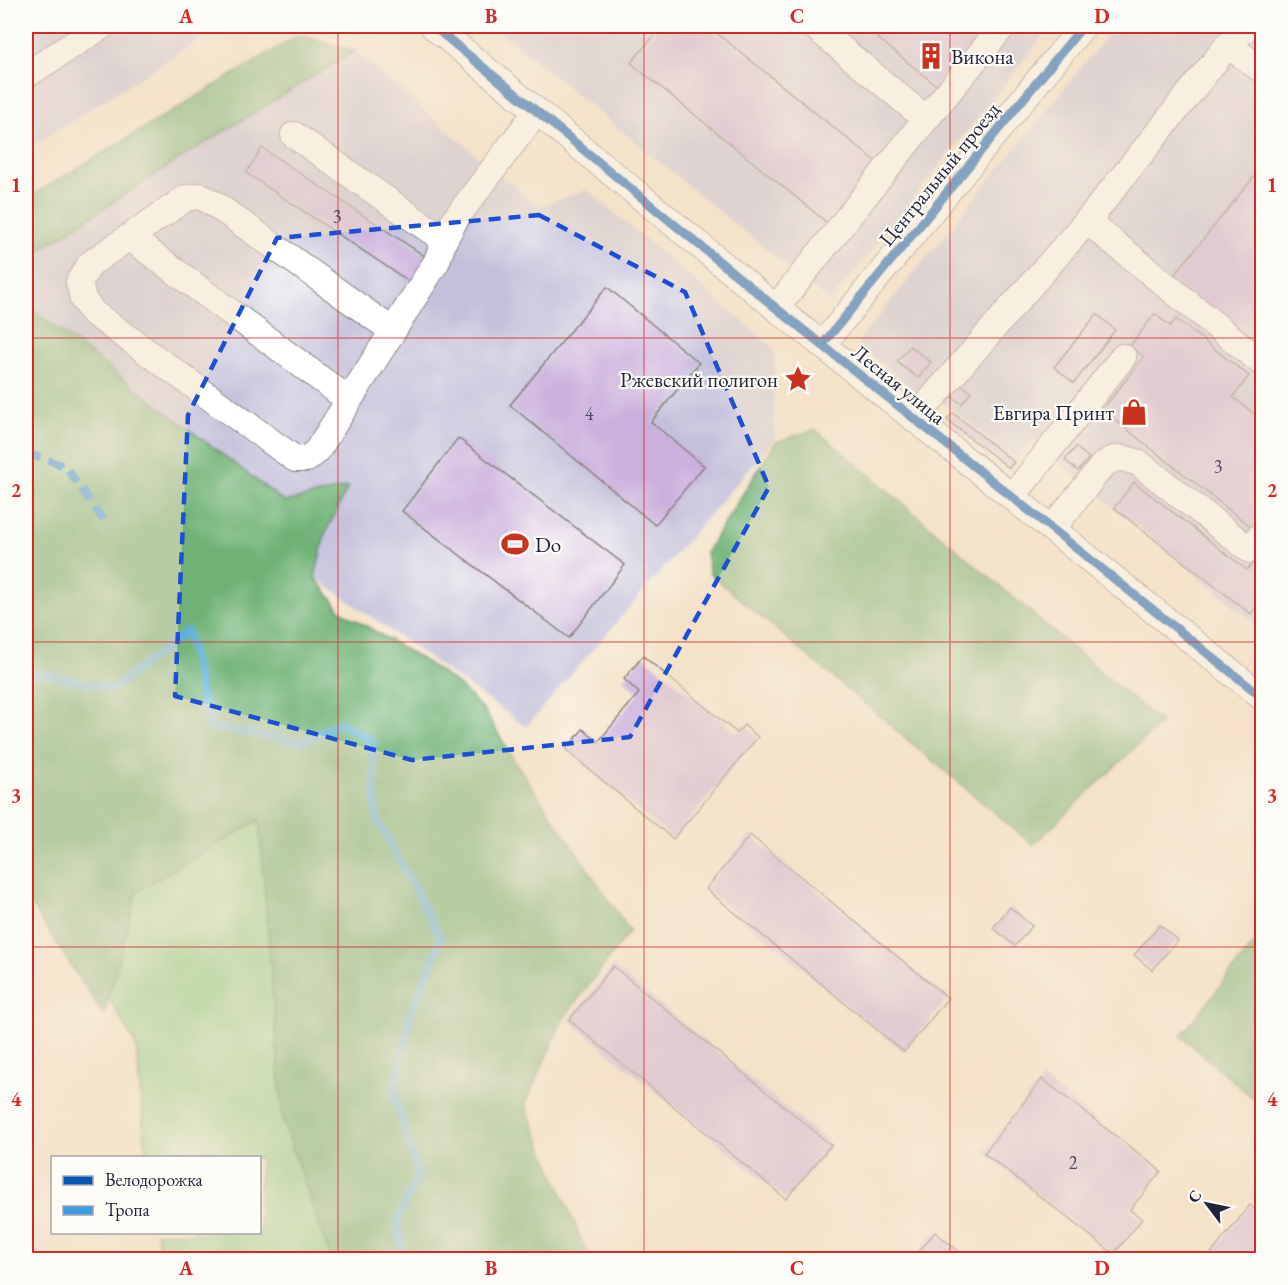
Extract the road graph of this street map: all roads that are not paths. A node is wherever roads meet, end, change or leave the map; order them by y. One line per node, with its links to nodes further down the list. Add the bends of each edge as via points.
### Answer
1 (102, 26): 9 (street)
2 (433, 26): 10 (street, Лесная улица)
3 (814, 26): 11 (street)
4 (1003, 26): 11 (street)
5 (1083, 26): 18 (street, Центральный проезд)
6 (1248, 26): 7 (street)
7 (1226, 35): 8 (street); 13 (street); 22 (street, via 1115,161)
8 (1263, 70)
9 (26, 75)
10 (537, 111): 15 (street, via 456,218); 16 (street, Лесная улица)
11 (926, 119): 16 (street)
12 (294, 135): 15 (street)
13 (1087, 221): 20 (street); 22 (street, via 928,402)
14 (129, 237): 17 (street, via 186,198 200,196); 21 (street); 21 (street, via 90,264 79,282 83,300 92,312 295,459 307,459 317,451)
15 (444, 240): 17 (street, via 437,261)
16 (776, 308): 18 (street, Лесная улица)
17 (393, 332): 21 (street)
18 (822, 345): 22 (street, Лесная улица)
19 (1123, 357): 23 (street)
20 (1263, 363)
21 (349, 400)
22 (911, 416): 23 (street, Лесная улица)
23 (1012, 497): 24 (street, Лесная улица)
24 (1052, 529): 25 (street, via 1102,466 1111,459 1126,458 1140,464 1250,550); 26 (street, Лесная улица)
25 (1263, 534)
26 (1263, 697)

